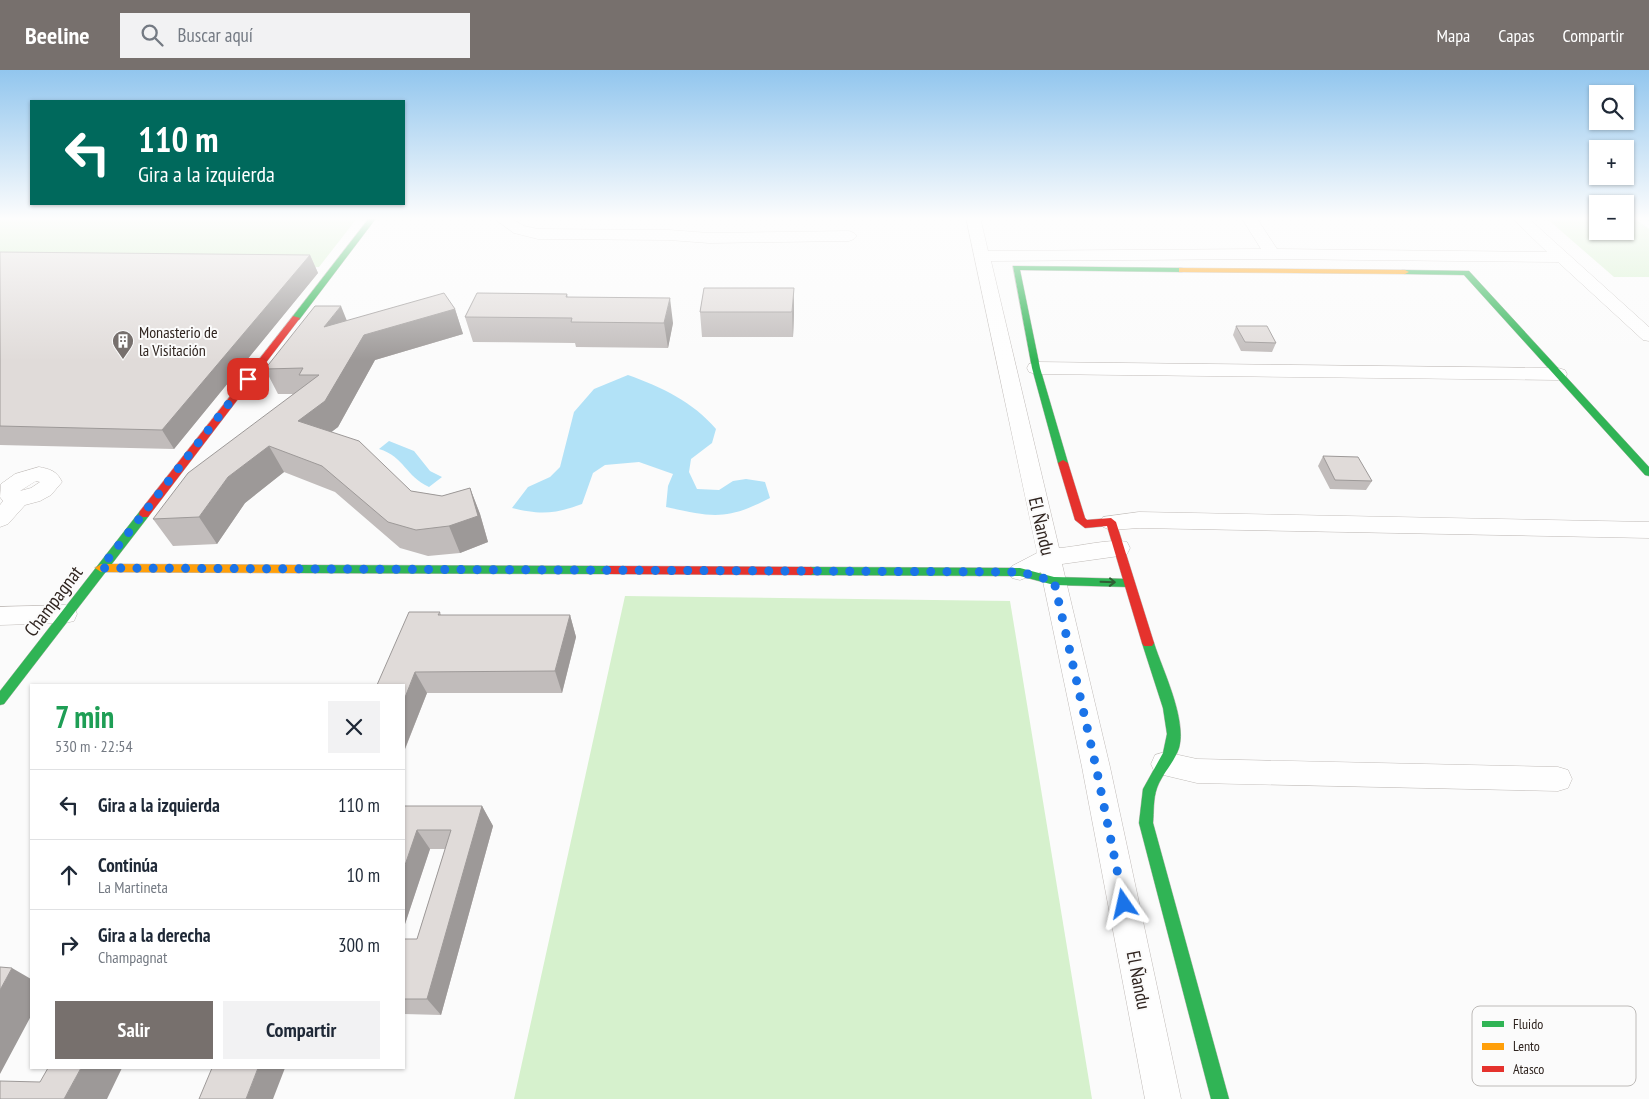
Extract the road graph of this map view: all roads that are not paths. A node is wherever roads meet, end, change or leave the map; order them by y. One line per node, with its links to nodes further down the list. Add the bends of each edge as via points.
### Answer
1 (337, 265): 13 (street, Champagnat)
2 (983, 265): 14 (street, El Ñandu)
3 (1572, 265): 4 (street)
4 (1649, 336)
5 (1036, 368): 6 (street); 6 (street, via 1016,268 1466,273); 10 (street, via 1080,520 1085,524)
6 (1558, 374): 7 (street)
7 (1649, 473)
8 (19, 498): 9 (street)
9 (0, 519)
10 (1111, 522): 11 (street); 12 (street)
11 (1649, 530)
12 (1119, 548): 14 (street, via 1080,555); 16 (street)
13 (101, 568): 15 (street); 17 (street, Champagnat)
14 (1052, 569): 15 (street); 16 (street, one-way to 16); 22 (street, El Ñandu)
15 (1020, 572)
16 (1128, 583): 20 (street, via 1174,728 1173,744)
17 (65, 614): 18 (street); 19 (street, Champagnat)
18 (0, 616)
19 (0, 700)
20 (1165, 764): 21 (street, via 1197,771); 23 (street, via 1151,784 1146,823)
21 (1558, 779)
22 (1163, 1099)
23 (1220, 1099)

